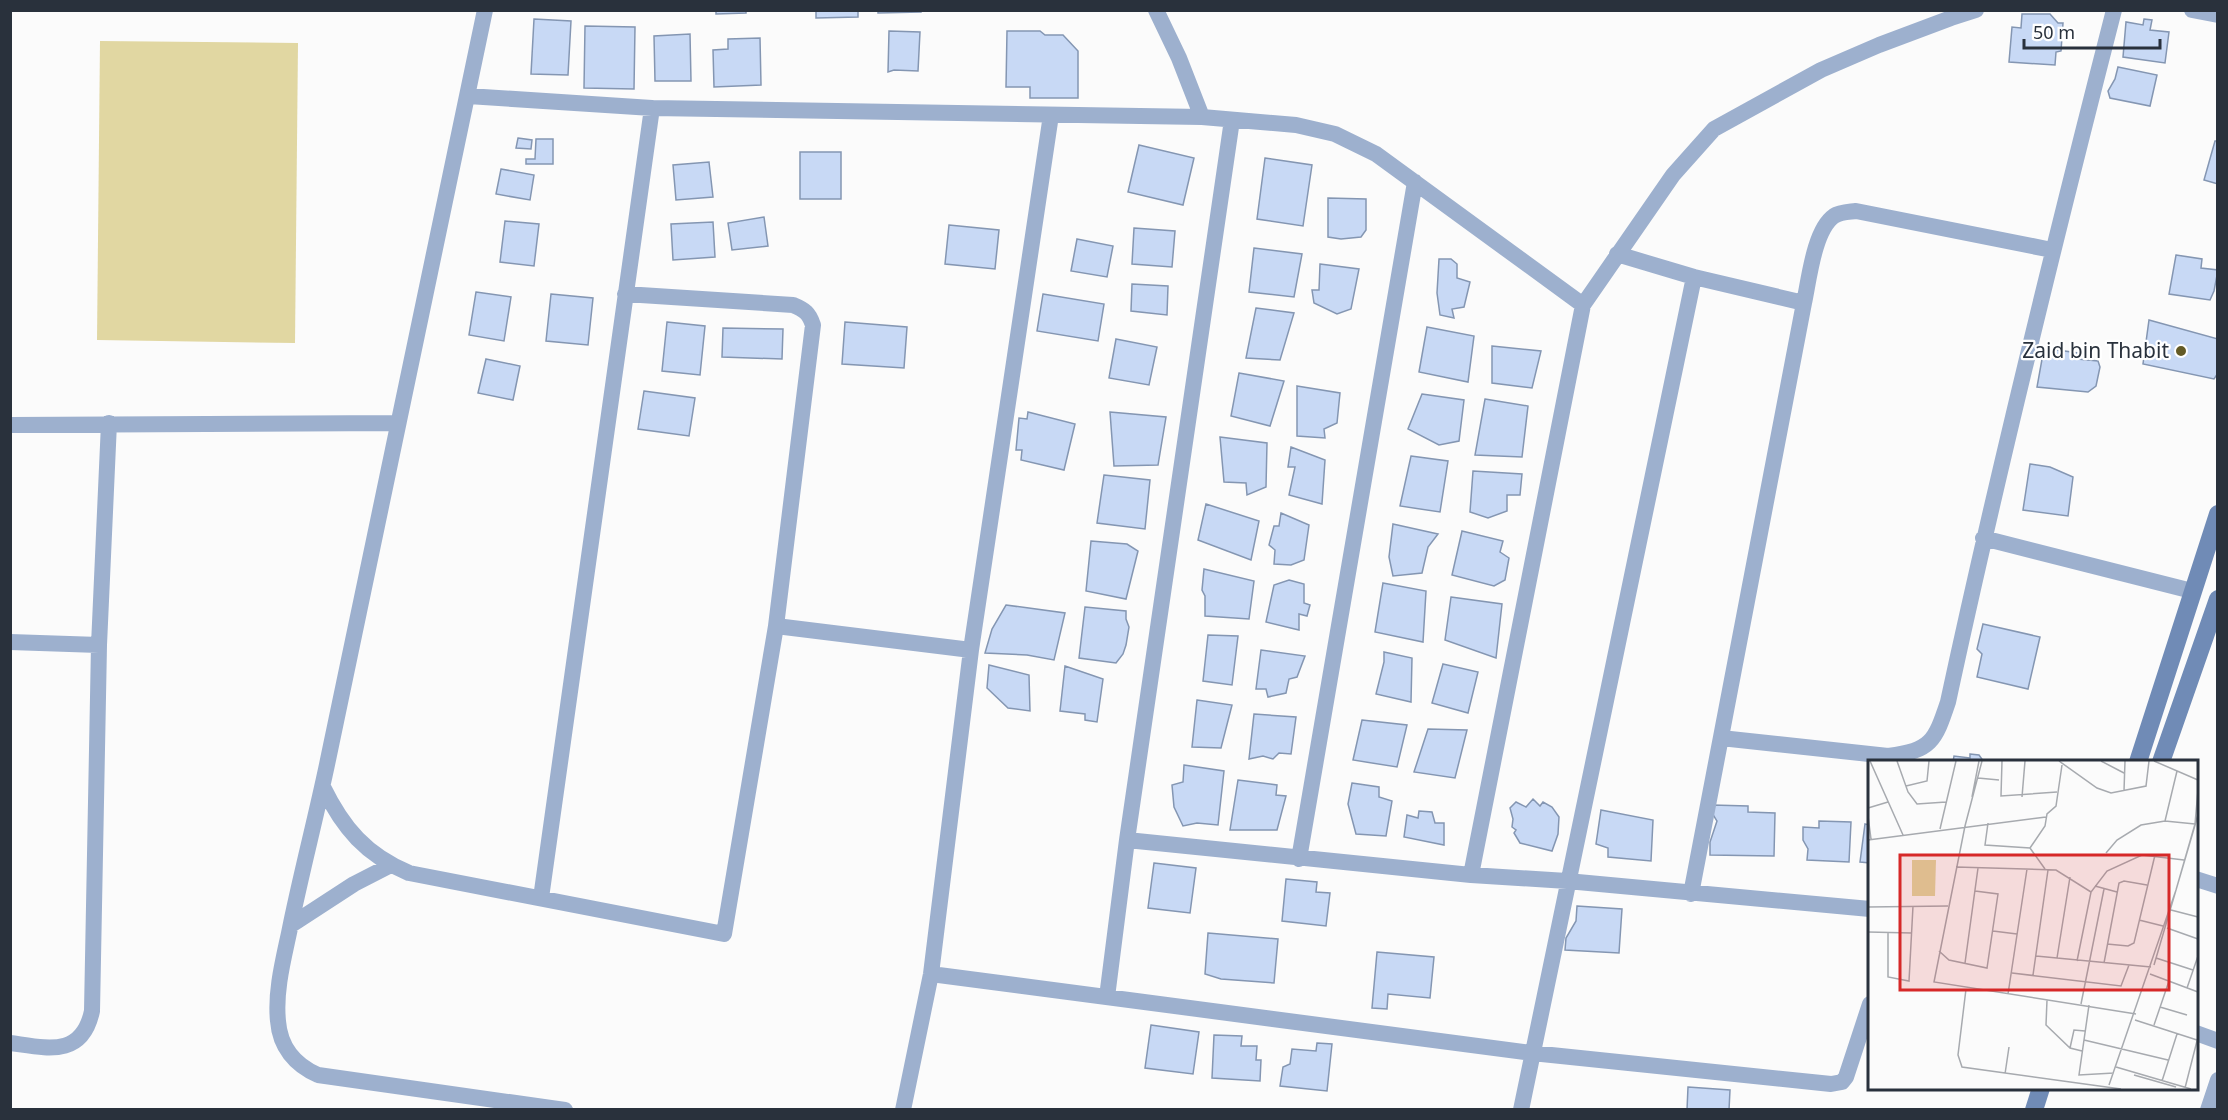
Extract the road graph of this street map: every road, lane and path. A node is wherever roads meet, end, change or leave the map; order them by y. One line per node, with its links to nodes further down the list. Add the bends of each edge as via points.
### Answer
1 (485, 10): 7 (street)
2 (1156, 10): 10 (street)
3 (1976, 10): 14 (street, via 1821,70 1714,129 1673,175)
4 (2114, 10): 13 (street)
5 (2193, 10): 6 (street)
6 (2217, 15)
7 (468, 96): 8 (street); 20 (street)
8 (652, 108): 9 (street); 16 (street)
9 (1051, 114): 10 (street); 29 (street)
10 (1202, 117): 11 (street)
11 (1232, 120): 12 (street, via 1296,125 1335,134 1376,154); 34 (street)
12 (1415, 183): 18 (street); 35 (street)
13 (2052, 250): 17 (street, via 1847,212 1828,221 1820,235); 23 (street)
14 (1617, 254): 15 (street); 18 (street)
15 (1694, 277): 17 (street); 39 (street)
16 (625, 294): 26 (street, via 793,305 810,316 813,336); 42 (street)
17 (1804, 303): 30 (street)
18 (1583, 305): 37 (street)
19 (109, 423): 20 (street); 21 (street); 28 (street)
20 (397, 423): 33 (street)
21 (10, 425)
22 (2217, 514): 24 (street)
23 (1983, 538): 24 (street); 30 (street, via 1948,702 1930,744 1911,754 1888,756)
24 (2192, 591): 31 (street)
25 (2217, 603): 32 (street)
26 (776, 626): 29 (street); 42 (street, via 724,934)
27 (10, 642): 28 (street)
28 (99, 645): 50 (street, via 90,1020 81,1037 60,1047)
29 (971, 650): 45 (street)
30 (1721, 738): 41 (street)
31 (2139, 760)
32 (2162, 760)
33 (322, 787): 36 (street, via 345,825); 44 (street)
34 (1127, 840): 35 (street); 46 (street)
35 (1299, 859): 37 (street)
36 (391, 865): 42 (street, via 425,876); 44 (street)
37 (1471, 875): 39 (street)
38 (2198, 880): 40 (street)
39 (1567, 881): 41 (street); 51 (street)
40 (2217, 886)
41 (1691, 894): 43 (street)
42 (541, 898)
43 (1868, 909)
44 (291, 925): 55 (street, via 282,969 278,1023 287,1052 306,1070 333,1079)
45 (931, 974): 46 (street); 57 (street)
46 (1107, 997): 51 (street)
47 (1868, 1007): 51 (street, via 1846,1077 1837,1084)
48 (2198, 1034): 49 (street)
49 (2217, 1041)
50 (10, 1043)
51 (1532, 1053): 58 (street)
52 (2217, 1080): 61 (street)
53 (2029, 1090): 59 (street)
54 (2041, 1090): 60 (street)
55 (546, 1108): 56 (street)
56 (565, 1110)
57 (903, 1110)
58 (1521, 1110)
59 (2022, 1110)
60 (2034, 1110)
61 (2208, 1110)

